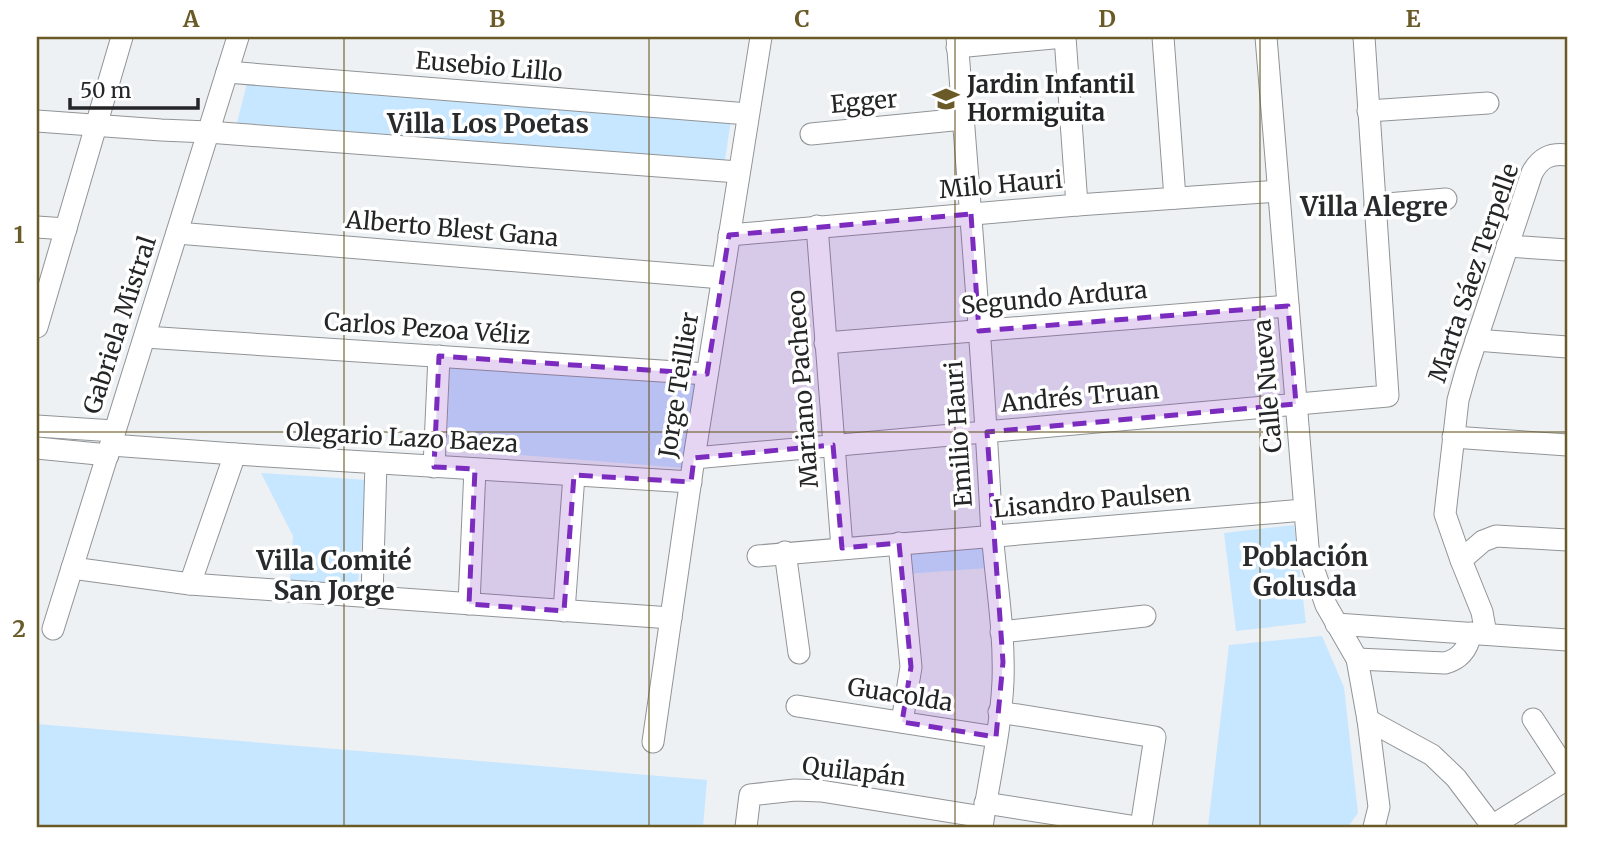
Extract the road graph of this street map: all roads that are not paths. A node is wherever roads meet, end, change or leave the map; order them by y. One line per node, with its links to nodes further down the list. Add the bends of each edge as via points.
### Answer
1 (122, 37): 15 (street)
2 (238, 37): 9 (street, Gabriela Mistral)
3 (761, 37): 12 (street, Jorge Teillier)
4 (1064, 37): 8 (street); 23 (street)
5 (1163, 37): 21 (street)
6 (1266, 37): 20 (street, Calle Nueva)
7 (1364, 37): 11 (street)
8 (957, 42): 13 (street, Emilio Hauri)
9 (227, 72): 12 (street, Eusebio Lillo); 16 (street, Gabriela Mistral)
10 (1488, 103): 11 (street)
11 (1368, 111): 24 (street)
12 (748, 114): 19 (street, Jorge Teillier)
13 (963, 119): 17 (street, Egger); 25 (street, Emilio Hauri)
14 (37, 121): 15 (street)
15 (96, 125): 16 (street); 28 (street)
16 (208, 132): 19 (street); 29 (street, Gabriela Mistral)
17 (811, 134)
18 (1567, 155): 31 (street, Marta Sáez Terpelle, via 1545,157 1535,167)
19 (738, 172): 30 (street, Jorge Teillier)
20 (1278, 191): 21 (street, Milo Hauri); 34 (street, Calle Nueva)
21 (1175, 198): 23 (street, Milo Hauri)
22 (1446, 199): 24 (street)
23 (1077, 205): 25 (street, Milo Hauri)
24 (1375, 205): 43 (street, Andrés Truan, via 1388,396)
25 (971, 214): 26 (street, Milo Hauri); 36 (street, Emilio Hauri)
26 (817, 226): 30 (street, Milo Hauri); 39 (street, Mariano Pacheco)
27 (37, 227): 28 (street)
28 (66, 229): 35 (street)
29 (177, 233): 33 (street, Alberto Blest Gana); 37 (street, Gabriela Mistral)
30 (729, 235): 33 (street, Jorge Teillier)
31 (1507, 246): 32 (street); 38 (street, Marta Sáez Terpelle)
32 (1567, 250)
33 (722, 278): 42 (street, Jorge Teillier)
34 (1288, 306): 36 (street, Segundo Ardura); 43 (street, Calle Nueva)
35 (37, 327)
36 (979, 331): 39 (street, Segundo Ardura); 45 (street, Emilio Hauri)
37 (145, 337): 41 (street, Carlos Pezoa Véliz); 47 (street, Gabriela Mistral)
38 (1476, 340): 40 (street); 46 (street, Marta Sáez Terpelle, via 1460,392)
39 (825, 343): 48 (street, Mariano Pacheco)
40 (1567, 346)
41 (439, 356): 42 (street, Carlos Pezoa Véliz); 54 (street)
42 (707, 374): 52 (street, Jorge Teillier)
43 (1296, 404): 45 (street, Andrés Truan); 58 (street, Calle Nueva)
44 (37, 426): 47 (street)
45 (987, 432): 48 (street, Andrés Truan); 59 (street, Emilio Hauri)
46 (1454, 437): 49 (street); 65 (street, Marta Sáez Terpelle, via 1445,514)
47 (111, 444): 50 (street); 51 (street, Olegario Lazo Baeza); 66 (street, Gabriela Mistral)
48 (833, 445): 52 (street, Andrés Truan); 62 (street, Mariano Pacheco)
49 (1567, 445)
50 (37, 447)
51 (235, 454): 53 (street, Olegario Lazo Baeza); 67 (street)
52 (694, 458): 57 (street, Jorge Teillier)
53 (376, 463): 54 (street, Olegario Lazo Baeza); 68 (street)
54 (434, 467): 55 (street, Olegario Lazo Baeza)
55 (475, 469): 56 (street, Olegario Lazo Baeza); 69 (street)
56 (574, 475): 57 (street, Olegario Lazo Baeza); 70 (street)
57 (691, 482): 72 (street, Jorge Teillier)
58 (1304, 510): 59 (street, Lisandro Paulsen); 73 (street, Calle Nueva, via 1312,565)
59 (992, 536): 61 (street, Lisandro Paulsen); 75 (street, Emilio Hauri)
60 (1567, 540): 65 (street, via 1496,536)
61 (899, 543): 62 (street, Lisandro Paulsen); 84 (street, via 911,667)
62 (842, 548): 63 (street, Lisandro Paulsen)
63 (785, 552): 64 (street, Lisandro Paulsen); 78 (street)
64 (758, 556)
65 (1461, 560): 76 (street, Marta Sáez Terpelle, via 1482,612)
66 (72, 568): 67 (street); 74 (street, Gabriela Mistral)
67 (190, 584): 68 (street)
68 (372, 597): 69 (street)
69 (469, 604): 70 (street)
70 (564, 611): 72 (street)
71 (1145, 616): 75 (street)
72 (671, 618): 86 (street, Jorge Teillier)
73 (1336, 624): 76 (street); 79 (street, Calle Nueva)
74 (53, 629)
75 (1001, 632): 81 (street, Emilio Hauri)
76 (1478, 633): 77 (street); 79 (street, via 1459,658 1445,663)
77 (1567, 640)
78 (799, 653)
79 (1357, 659): 83 (street, Calle Nueva)
80 (797, 706): 84 (street, Guacolda)
81 (999, 712): 85 (street, Emilio Hauri); 91 (street, via 1155,737)
82 (1533, 719): 87 (street)
83 (1368, 720): 92 (street, Calle Nueva, via 1379,807); 93 (street, via 1432,755)
84 (902, 722): 85 (street, Guacolda)
85 (996, 737): 89 (street, Emilio Hauri)
86 (653, 742)
87 (1567, 771)
88 (1567, 779): 93 (street)
89 (983, 816): 90 (street, Quilapán, via 795,790 750,795); 91 (street, Quilapán)
90 (746, 827)
91 (1139, 827)
92 (1374, 827)
93 (1493, 827)

